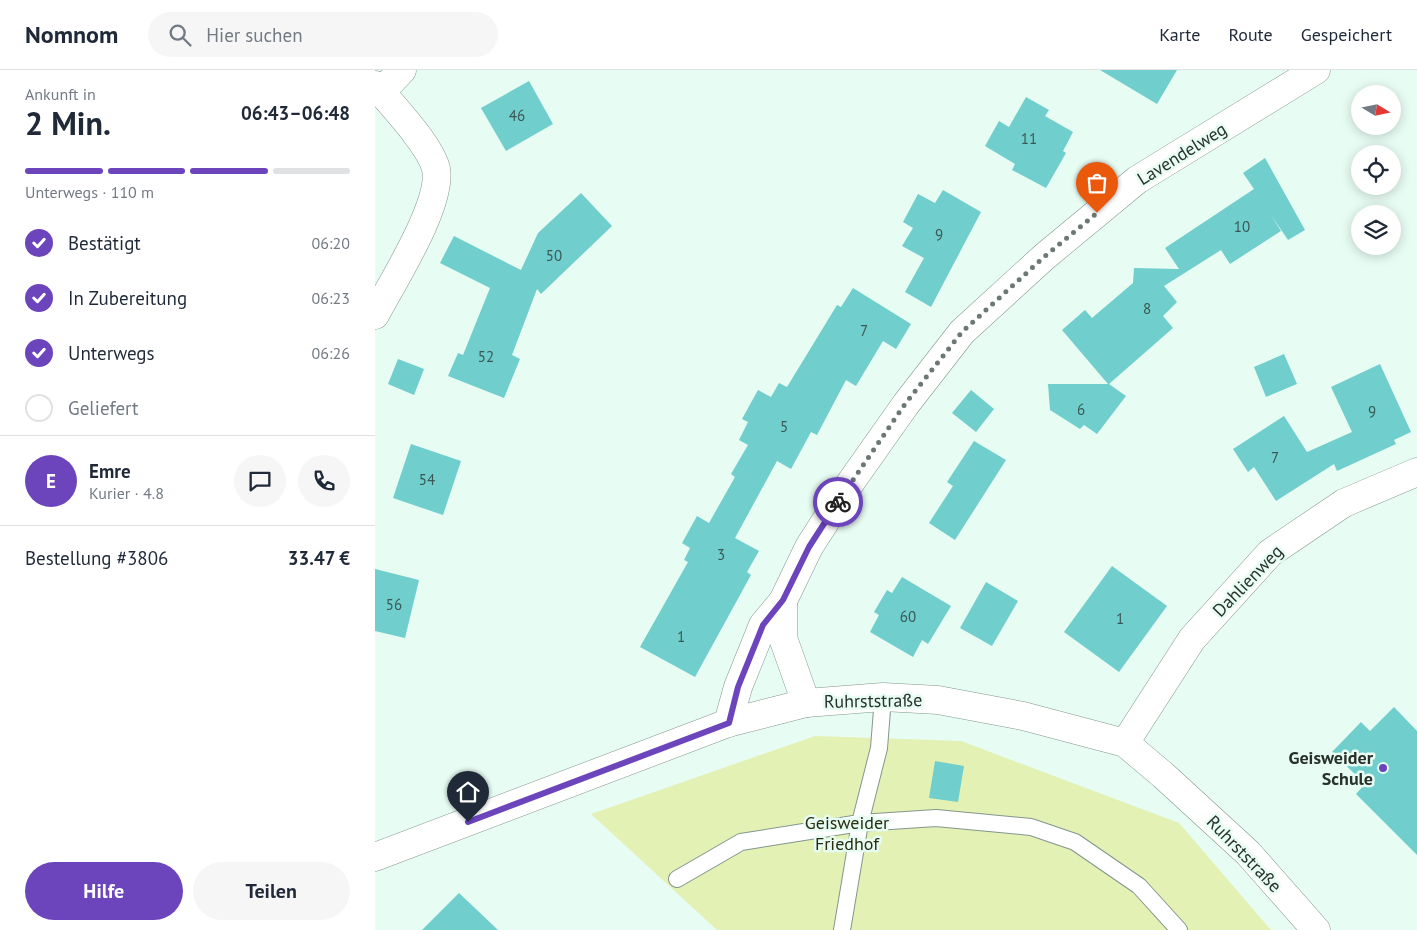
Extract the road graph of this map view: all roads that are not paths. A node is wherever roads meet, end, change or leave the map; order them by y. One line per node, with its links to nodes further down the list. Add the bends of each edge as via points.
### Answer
1 (403, 70): 3 (street)
2 (1316, 70): 6 (street, Lavendelweg, via 1137,180 1044,257 962,332 905,404 846,489 809,547)
3 (378, 88): 4 (street, via 429,152 436,168 437,186 429,211)
4 (375, 316)
5 (1417, 472): 10 (street, Dahlienweg, via 1344,503 1271,553 1192,639)
6 (783, 600): 8 (street, Lavendelweg, via 783,638); 9 (street, Lavendelweg, via 763,625 738,687)
7 (883, 697): 8 (street, Ruhrststraße); 10 (street, Ruhrststraße, via 938,700 1023,716); 11 (lane, via 879,748)
8 (806, 703): 9 (street, Ruhrststraße)
9 (729, 723): 12 (street, Ruhrststraße)
10 (1125, 743): 16 (street, Ruhrststraße, via 1248,853)
11 (860, 823): 13 (lane, via 741,842); 14 (lane, via 936,818 1031,827 1075,842 1139,886); 15 (lane)
12 (375, 857)
13 (677, 879)
14 (1177, 929)
15 (842, 930)
16 (1316, 930)

